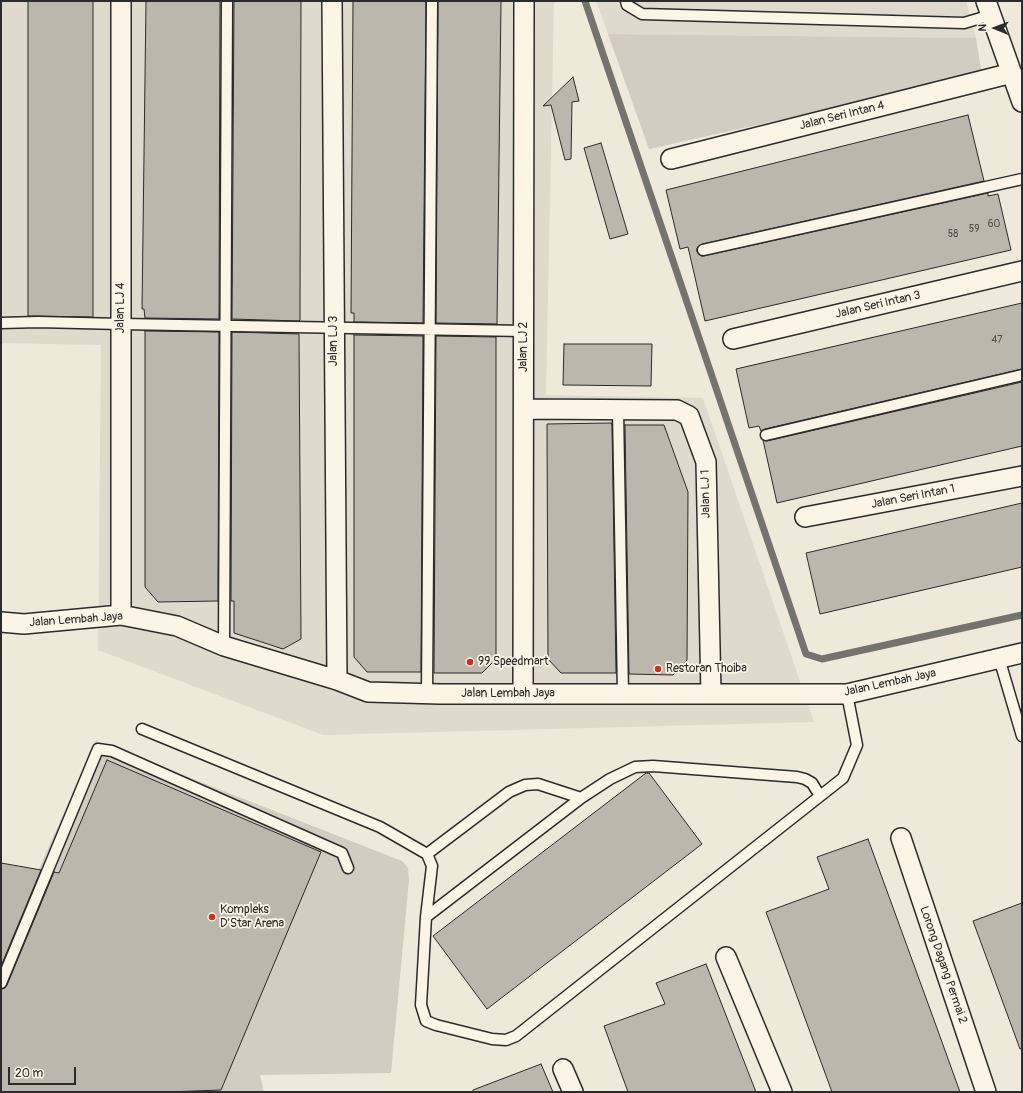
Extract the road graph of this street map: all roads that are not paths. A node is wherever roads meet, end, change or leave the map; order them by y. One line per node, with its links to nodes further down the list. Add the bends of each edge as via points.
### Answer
1 (121, 1): 15 (street, Jalan LJ 4)
2 (226, 1): 16 (lane)
3 (332, 1): 17 (street, Jalan LJ 3)
4 (432, 1): 18 (lane)
5 (524, 1): 19 (street, Jalan LJ 2)
6 (626, 1): 7 (lane, via 642,14 964,22)
7 (988, 8): 8 (street)
8 (1012, 73): 9 (street); 10 (street, Jalan Seri Intan 4)
9 (1022, 102)
10 (671, 159)
11 (1022, 179): 12 (lane)
12 (703, 250)
13 (1022, 271): 20 (street, Jalan Seri Intan 3)
14 (1, 323): 15 (lane)
15 (121, 324): 16 (lane); 27 (street, Jalan LJ 4)
16 (225, 326): 17 (lane); 29 (lane)
17 (334, 328): 18 (lane); 32 (street, Jalan LJ 3)
18 (430, 329): 19 (lane); 33 (lane)
19 (524, 331): 22 (street, Jalan LJ 2)
20 (733, 338)
21 (1022, 375): 24 (lane)
22 (524, 409): 23 (street, Jalan LJ 1); 34 (street, Jalan LJ 2)
23 (618, 410): 35 (lane); 36 (street, Jalan LJ 1, via 677,410 689,416 706,462)
24 (766, 435)
25 (1022, 476): 26 (street, Jalan Seri Intan 1)
26 (804, 517)
27 (121, 615): 28 (street, Jalan Lembah Jaya, via 24,624); 29 (street, Jalan Lembah Jaya, via 177,626)
28 (1, 622)
29 (224, 646): 32 (street, Jalan Lembah Jaya)
30 (1022, 653): 31 (street, Jalan Lembah Jaya)
31 (999, 658): 37 (street, Jalan Lembah Jaya); 39 (lane)
32 (337, 680): 33 (street, Jalan Lembah Jaya, via 368,692)
33 (427, 693): 34 (street, Jalan Lembah Jaya)
34 (523, 694): 35 (street, Jalan Lembah Jaya)
35 (622, 694): 36 (street, Jalan Lembah Jaya)
36 (711, 694): 37 (street, Jalan Lembah Jaya)
37 (847, 694): 40 (lane, via 858,745 843,778)
38 (142, 729): 43 (lane, via 380,827)
39 (1022, 736)
40 (820, 796): 41 (lane, via 812,783 797,777 653,766 635,767 610,779); 45 (lane, via 516,1036 506,1040 443,1027 426,1020 421,1005)
41 (581, 798): 43 (lane, via 538,784 525,785 509,792); 45 (lane)
42 (901, 838): 51 (street, Lorong Dagang Permai 2)
43 (427, 854): 45 (lane, via 432,866)
44 (348, 868): 47 (lane, via 342,853 112,751 98,749)
45 (426, 917)
46 (726, 957): 50 (street)
47 (1, 983)
48 (563, 1069): 49 (street)
49 (573, 1092)
50 (782, 1092)
51 (986, 1092)

